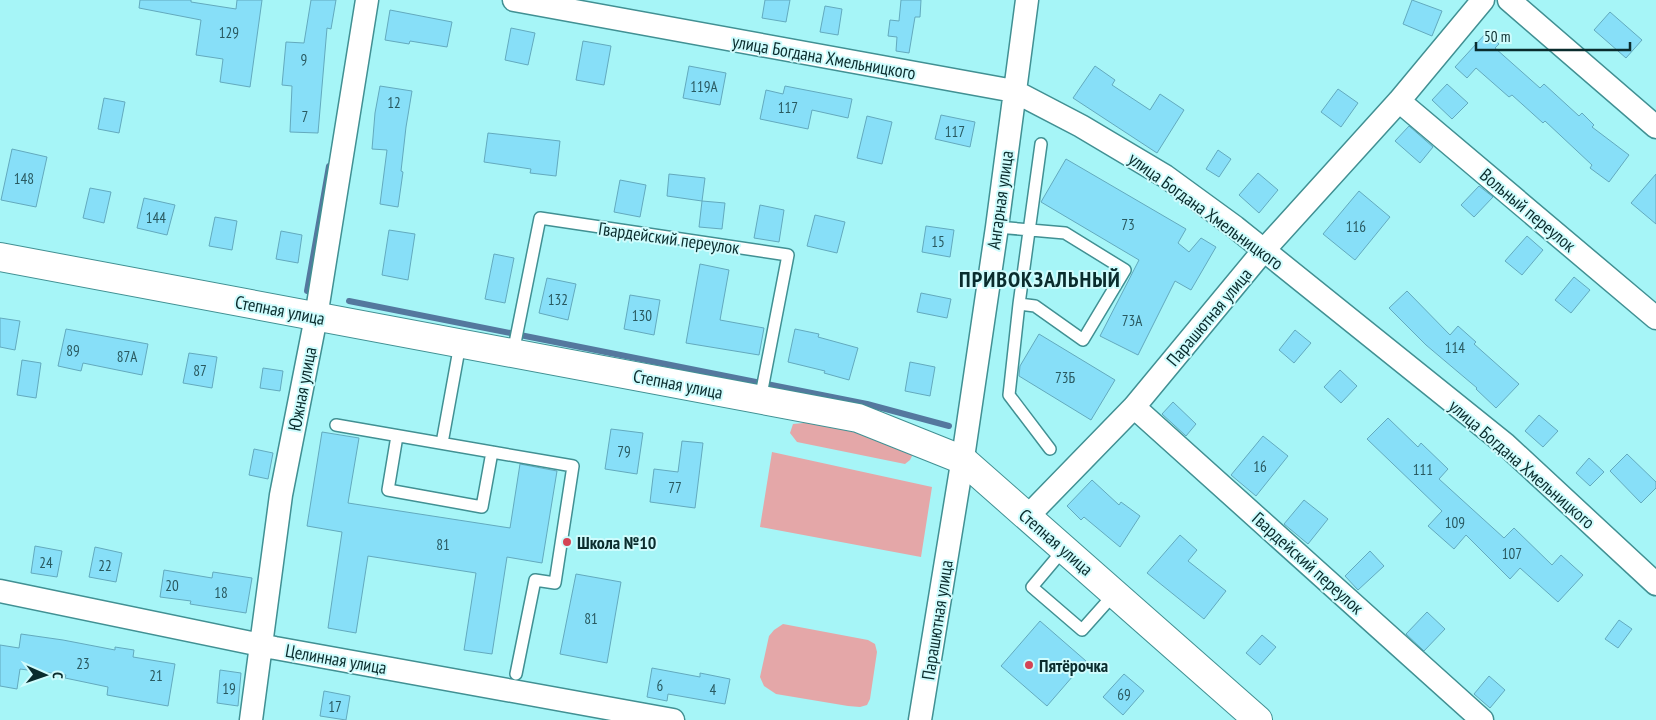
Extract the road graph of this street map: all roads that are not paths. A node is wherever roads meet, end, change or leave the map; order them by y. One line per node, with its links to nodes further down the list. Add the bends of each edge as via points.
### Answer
1 (367, 0): 15 (street, Южная улица)
2 (514, 0): 6 (street, улица Богдана Хмельницкого)
3 (1027, 0): 6 (street, Ангарная улица)
4 (1483, 0): 7 (street, Парашютная улица)
5 (1509, 0): 8 (street)
6 (1014, 91): 10 (street, Ангарная улица); 12 (street, улица Богдана Хмельницкого, via 1165,176)
7 (1399, 101): 12 (street, Парашютная улица); 16 (street, Вольный переулок)
8 (1656, 127)
9 (1041, 144): 11 (lane)
10 (997, 227): 11 (lane); 26 (street, Ангарная улица)
11 (1030, 230): 14 (lane); 14 (lane, via 1066,233 1125,270 1083,340 1035,306)
12 (1264, 250): 20 (street, Парашютная улица); 29 (street, улица Богдана Хмельницкого, via 1504,444)
13 (0, 257): 15 (street, Степная улица)
14 (1019, 304): 24 (lane, via 1010,395)
15 (316, 317): 17 (street, Степная улица); 32 (street, Южная улица, via 281,495)
16 (1656, 318)
17 (460, 344): 18 (street, Степная улица); 23 (lane)
18 (514, 348): 19 (street, Степная улица); 19 (lane, Гвардейский переулок, via 540,218 788,255)
19 (762, 388): 26 (street, Степная улица, via 858,418)
20 (1134, 407): 27 (street, Парашютная улица); 38 (street, Гвардейский переулок)
21 (336, 425): 22 (lane)
22 (397, 436): 23 (lane); 25 (lane, via 388,490 482,507)
23 (442, 443): 25 (lane)
24 (1050, 449)
25 (492, 452): 33 (lane, via 572,466 556,583 535,580)
26 (963, 460): 27 (street, Степная улица); 36 (street, Парашютная улица)
27 (1028, 516): 28 (street, Степная улица)
28 (1064, 549): 31 (street, Степная улица); 31 (lane, via 1032,587 1082,630)
29 (1656, 584)
30 (0, 591): 32 (street, Целинная улица)
31 (1114, 593): 37 (street, Степная улица)
32 (260, 645): 34 (street, Южная улица); 35 (street, Целинная улица)
33 (516, 674)
34 (251, 720)
35 (673, 720)
36 (920, 720)
37 (1258, 720)
38 (1482, 720)

